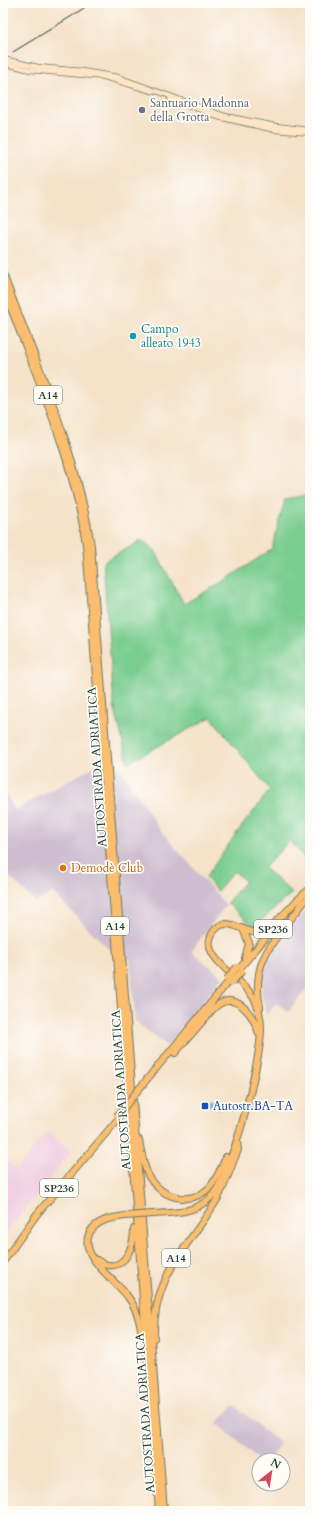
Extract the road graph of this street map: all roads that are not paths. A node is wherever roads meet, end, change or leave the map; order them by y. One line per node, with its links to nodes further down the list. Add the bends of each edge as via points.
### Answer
1 (3, 59): 3 (main road, via 38,67 118,77 225,116)
2 (3, 63): 3 (main road, via 30,70 117,80 218,117)
3 (276, 128): 4 (main road, bridge); 5 (main road, bridge)
4 (310, 128): 6 (main road)
5 (310, 133)
6 (310, 142)
7 (3, 274): 9 (highway, AUTOSTRADA ADRIATICA / A14)
8 (3, 287): 9 (highway, AUTOSTRADA ADRIATICA / A14)
9 (34, 363): 10 (highway, AUTOSTRADA ADRIATICA / A14)
10 (58, 428): 20 (highway, AUTOSTRADA ADRIATICA / A14, via 78,481 91,546); 23 (highway, AUTOSTRADA ADRIATICA / A14, via 73,480 86,544)
11 (310, 890): 14 (highway, via 266,931 256,933); 15 (highway, SP236)
12 (310, 896): 13 (highway, SP236)
13 (303, 903): 15 (highway, SP236); 17 (highway, via 273,939 263,959 258,988 263,1028)
14 (242, 928): 15 (highway, via 248,938 249,947); 17 (highway, via 229,924 222,925 212,934 209,950 214,959 250,992 256,1003 260,1018)
15 (239, 969): 16 (highway, SP236, bridge)
16 (229, 981): 18 (highway, SP236); 19 (highway, SP236)
17 (260, 1045): 18 (highway, via 252,1015 239,1004 228,1001 214,1008); 22 (highway)
18 (175, 1053): 19 (highway, SP236)
19 (150, 1079): 21 (highway, SP236)
20 (132, 1085): 22 (highway, A14, via 144,1165 155,1185 173,1197 189,1198 209,1188); 27 (highway, AUTOSTRADA ADRIATICA / A14)
21 (118, 1117): 25 (highway, SP236, via 33,1213); 26 (highway, SP236, via 37,1214)
22 (237, 1136): 24 (highway, bridge, via 222,1179 209,1199 186,1211 105,1220 94,1227 88,1238); 27 (highway, A14, via 238,1150 221,1192 174,1260 162,1286 154,1331)
23 (133, 1170): 24 (highway, A14, via 134,1236 131,1250 124,1260 113,1265 102,1264); 28 (highway, AUTOSTRADA ADRIATICA / A14)
24 (90, 1254): 28 (highway, A14, via 132,1302 141,1327)
25 (3, 1255)
26 (3, 1262)
27 (155, 1393): 30 (highway, AUTOSTRADA ADRIATICA / A14)
28 (152, 1427): 29 (highway, AUTOSTRADA ADRIATICA / A14)
29 (159, 1511)
30 (164, 1511)

